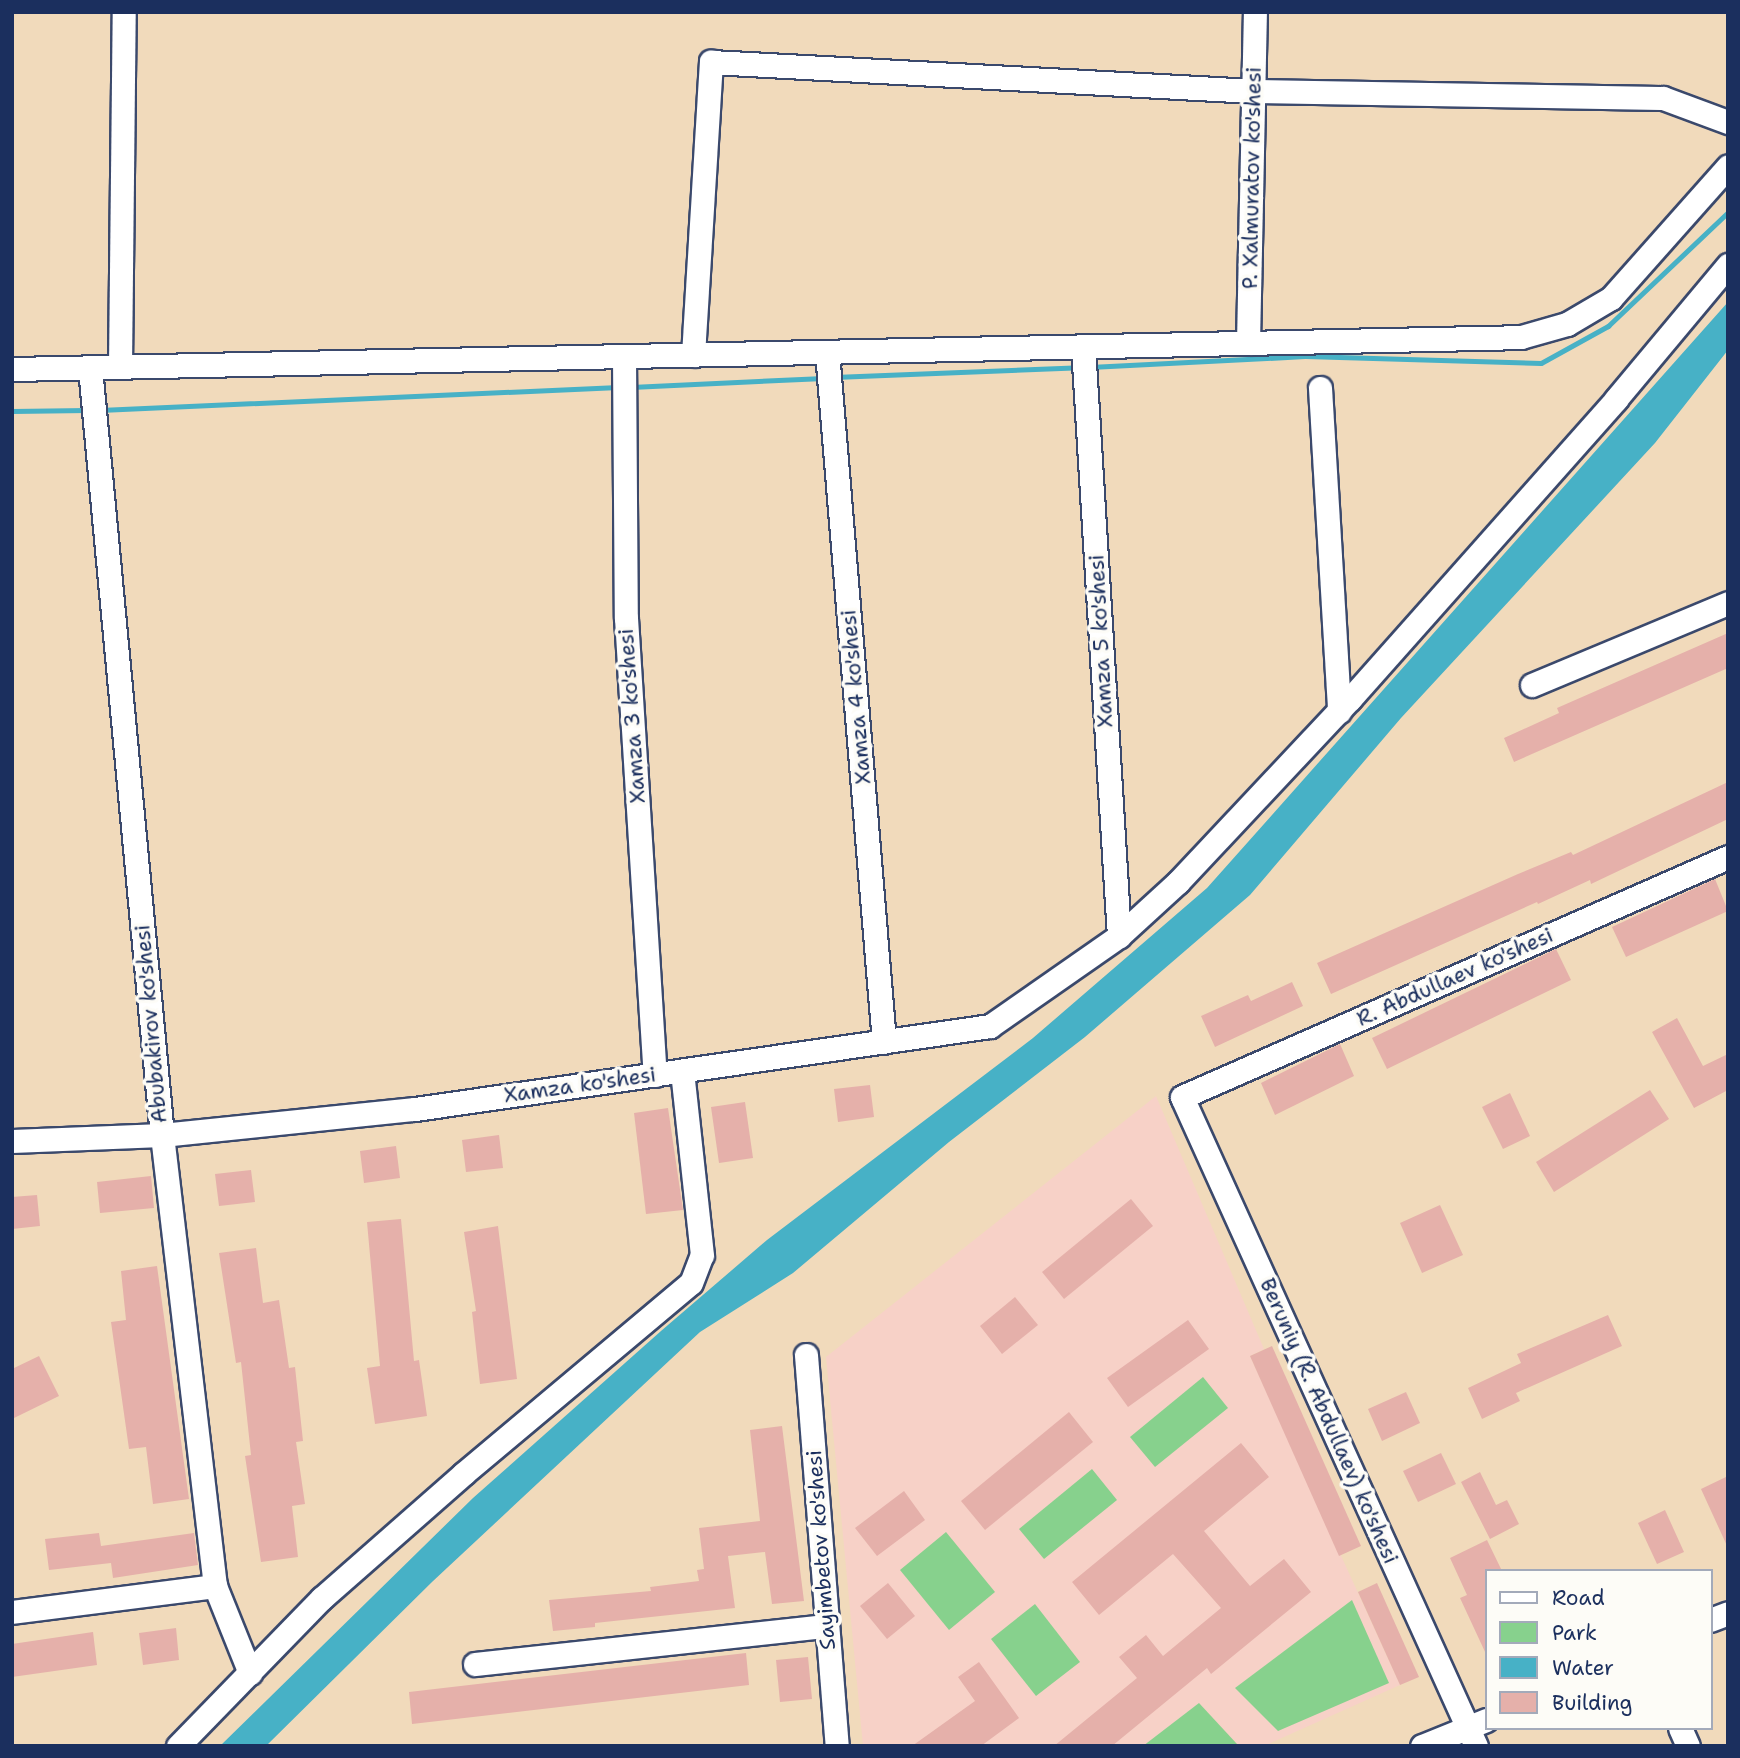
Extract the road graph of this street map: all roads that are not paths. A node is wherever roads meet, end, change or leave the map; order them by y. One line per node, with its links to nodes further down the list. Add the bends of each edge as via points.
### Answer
1 (124, 12): 12 (street)
2 (1255, 12): 3 (street, P. Xalmuratov ko'shesi)
3 (1254, 91): 4 (street, via 1663,98); 7 (street, P. Xalmuratov ko'shesi); 10 (street, via 711,62)
4 (1728, 122)
5 (1728, 166): 7 (street, via 1611,298 1567,324 1521,337)
6 (1728, 265): 18 (street, Xamza ko'shesi, via 1616,399)
7 (1248, 343): 8 (street)
8 (1083, 346): 9 (street); 20 (street, Xamza 5 ko'shesi)
9 (827, 352): 10 (street); 21 (street, Xamza 4 ko'shesi)
10 (693, 355): 11 (street)
11 (624, 356): 12 (street); 23 (street, Xamza 3 ko'shesi, via 626,618)
12 (120, 367): 13 (street)
13 (90, 368): 14 (street); 25 (street, Abubakirov ko'shesi)
14 (12, 369)
15 (1320, 388): 18 (street)
16 (1728, 603): 17 (street)
17 (1532, 685)
18 (1339, 711): 20 (street, Xamza ko'shesi, via 1178,883)
19 (1728, 857): 24 (street, R. Abdullaev ko'shesi)
20 (1119, 936): 21 (street, Xamza ko'shesi, via 990,1027)
21 (884, 1042): 22 (street, Xamza ko'shesi)
22 (682, 1071): 23 (street, Xamza ko'shesi); 32 (street, via 702,1255 691,1283 322,1598)
23 (655, 1075): 25 (street, Xamza ko'shesi, via 415,1109)
24 (1182, 1097): 34 (street, Beruniy (R. Abdullaev) ko'shesi)
25 (162, 1135): 26 (street, Xamza ko'shesi); 28 (street, Abubakirov ko'shesi)
26 (12, 1141)
27 (807, 1355): 30 (street, Sayimbetov ko'shesi)
28 (215, 1586): 29 (street); 32 (street, Abubakirov ko'shesi)
29 (12, 1612)
30 (826, 1626): 31 (street); 36 (street, Sayimbetov ko'shesi)
31 (475, 1664)
32 (250, 1673): 35 (street)
33 (1681, 1730): 38 (street)
34 (1476, 1731): 37 (street)
35 (178, 1746)
36 (837, 1746)
37 (1422, 1746)
38 (1688, 1746)

